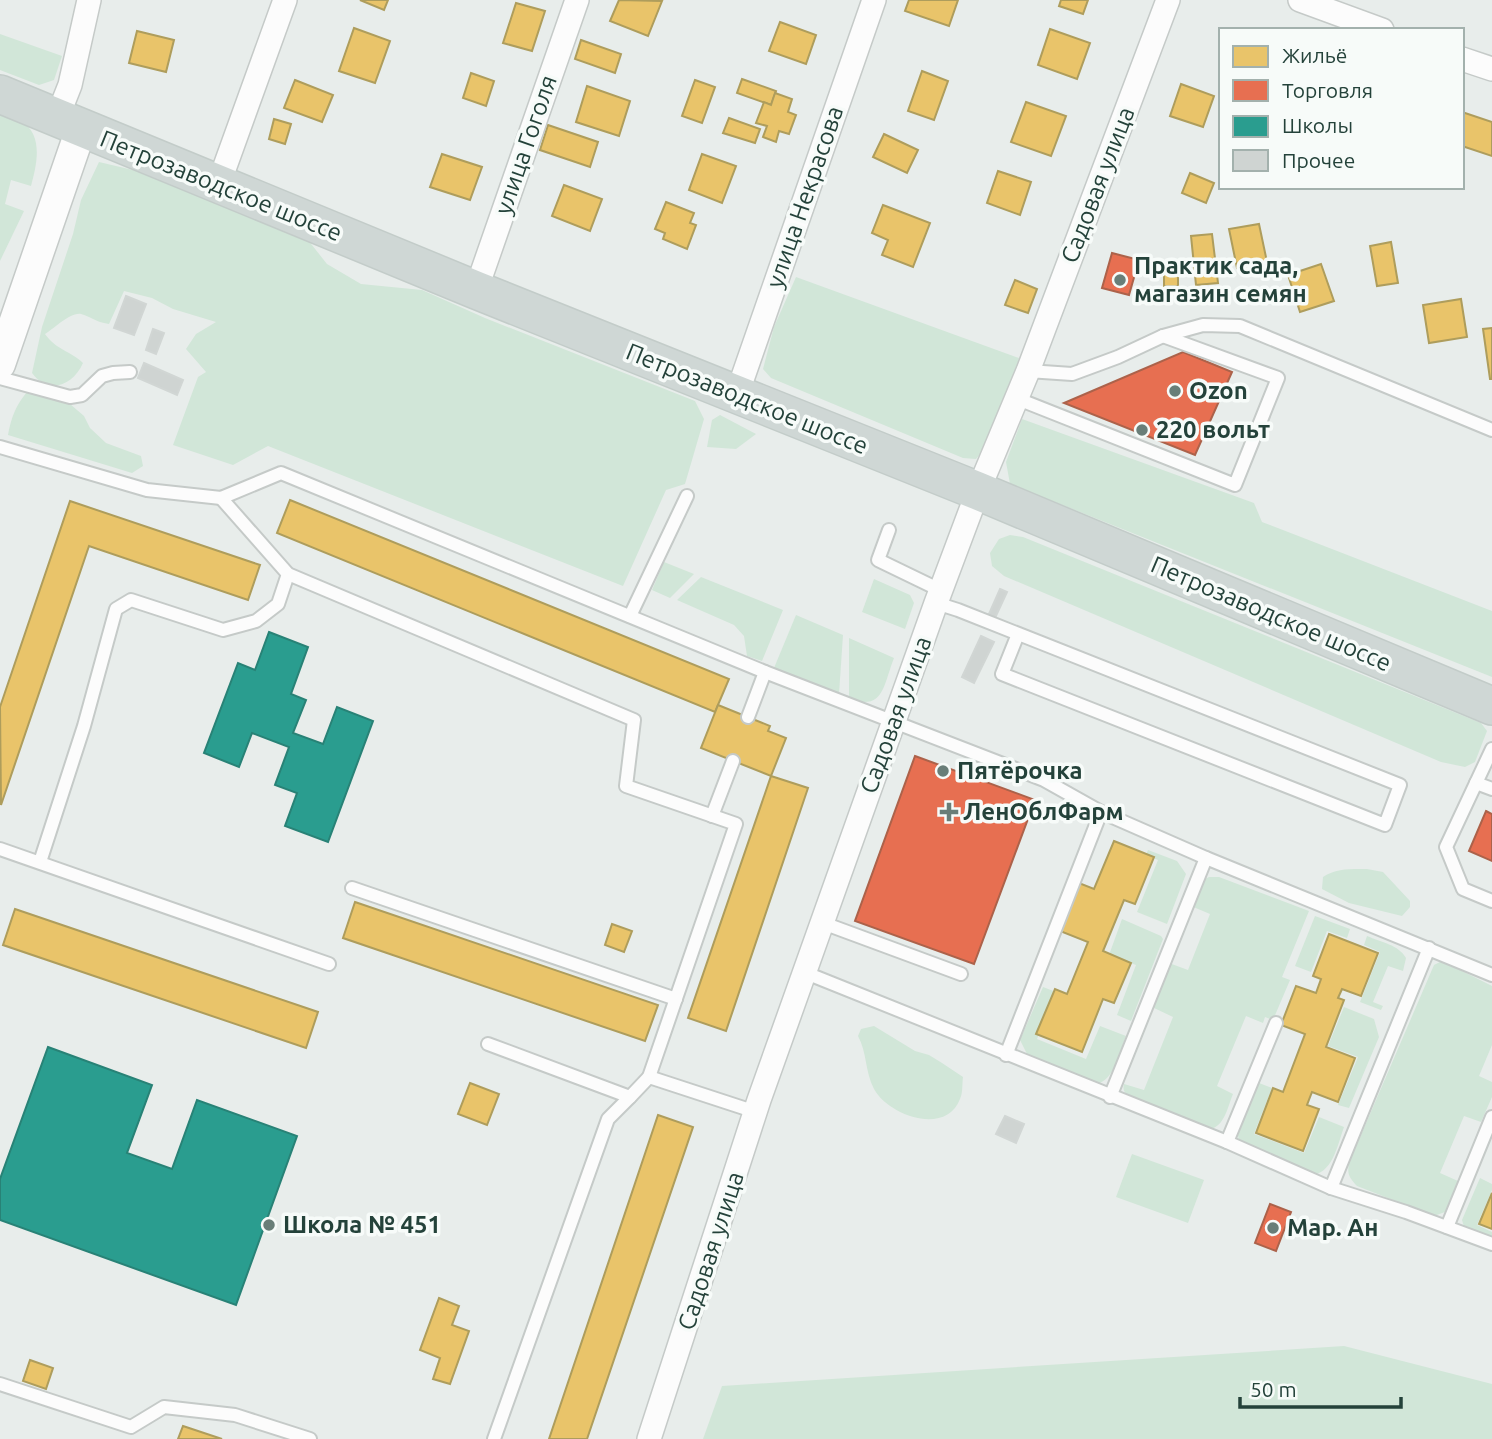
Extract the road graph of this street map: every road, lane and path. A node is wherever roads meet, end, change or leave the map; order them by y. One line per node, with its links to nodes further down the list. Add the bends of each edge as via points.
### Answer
1 (89, 0): 11 (street, via 70,85)
2 (285, 0): 12 (street)
3 (577, 0): 13 (street, улица Гоголя)
4 (874, 0): 20 (street, улица Некрасова)
5 (1168, 0): 17 (street, Садовая улица)
6 (1300, 0): 7 (street)
7 (1377, 28)
8 (1464, 60): 9 (street)
9 (1492, 69)
10 (0, 94): 11 (main road, Петрозаводское шоссе)
11 (69, 123): 12 (main road, Петрозаводское шоссе); 14 (street)
12 (219, 183): 13 (main road, Петрозаводское шоссе)
13 (476, 290): 20 (main road, Петрозаводское шоссе)
14 (10, 306): 16 (street)
15 (1163, 336): 17 (lane, via 1072,374); 21 (lane, via 1278,378 1235,485); 22 (lane, via 1203,325 1240,326)
16 (0, 364)
17 (1028, 371): 21 (street, Садовая улица)
18 (130, 372): 19 (lane, via 102,376 82,395 70,397)
19 (0, 378)
20 (737, 394): 24 (main road, Петрозаводское шоссе)
21 (1018, 399): 24 (street, Садовая улица)
22 (1492, 430)
23 (0, 447): 26 (lane, via 147,490)
24 (978, 491): 29 (street, Садовая улица); 33 (main road, Петрозаводское шоссе)
25 (687, 496): 30 (lane)
26 (221, 498): 28 (lane); 30 (lane, via 281,473)
27 (889, 530): 29 (lane, via 878,560)
28 (288, 574): 41 (lane, via 634,720 626,786); 44 (lane, via 278,604 256,621 223,630 131,600 116,609)
29 (938, 596): 31 (lane); 35 (street, Садовая улица)
30 (630, 616): 32 (lane)
31 (1018, 634): 31 (lane, via 1400,785 1385,825 1002,674)
32 (765, 672): 34 (lane); 35 (lane)
33 (1492, 706)
34 (748, 717)
35 (893, 722): 40 (lane, via 1044,780); 47 (street, Садовая улица)
36 (1492, 749): 38 (lane)
37 (733, 761): 41 (lane)
38 (1476, 783): 39 (lane); 46 (lane, via 1446,847 1463,889)
39 (1492, 789)
40 (1101, 811): 43 (lane); 56 (lane)
41 (712, 816): 53 (lane, via 736,824)
42 (0, 849): 44 (lane)
43 (1206, 858): 48 (lane); 59 (lane)
44 (40, 862): 49 (lane)
45 (352, 888): 53 (lane)
46 (1492, 901)
47 (823, 923): 50 (street, Садовая улица); 51 (lane)
48 (1429, 948): 52 (lane); 63 (lane)
49 (328, 964)
50 (806, 974): 56 (lane); 60 (street, Садовая улица)
51 (961, 974)
52 (1492, 975)
53 (676, 999): 57 (lane)
54 (1276, 1023): 62 (lane)
55 (488, 1044): 58 (lane)
56 (1006, 1055): 59 (lane)
57 (649, 1077): 58 (lane); 60 (lane)
58 (630, 1097): 68 (lane, via 608,1119)
59 (1110, 1097): 62 (lane)
60 (756, 1112): 69 (street, Садовая улица)
61 (1492, 1117): 64 (lane)
62 (1227, 1142): 63 (lane)
63 (1331, 1188): 64 (lane)
64 (1447, 1227): 65 (lane)
65 (1492, 1244)
66 (0, 1384): 67 (lane, via 131,1427 164,1406 235,1415)
67 (310, 1439)
68 (494, 1439)
69 (649, 1439)

